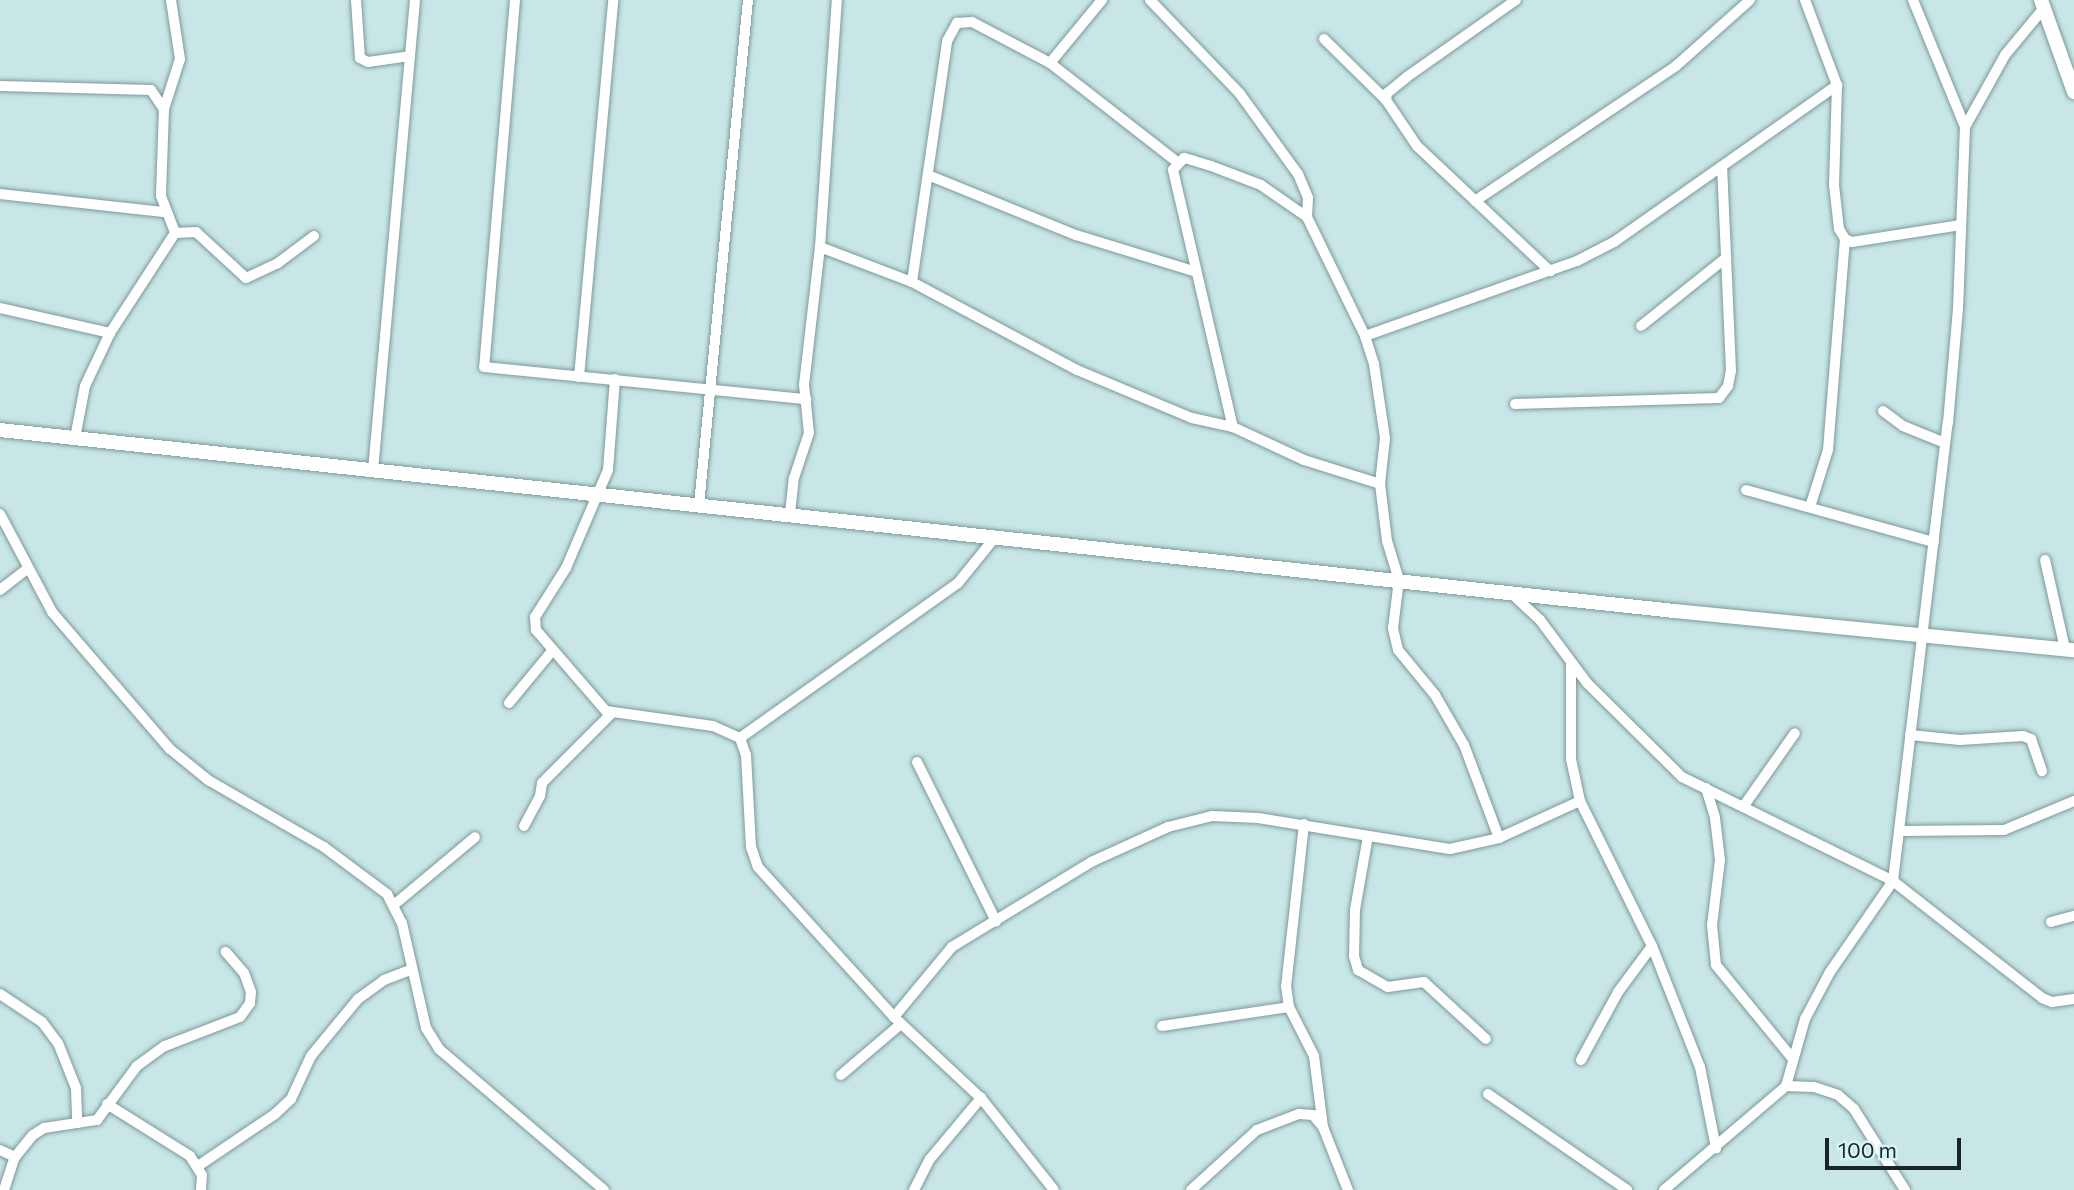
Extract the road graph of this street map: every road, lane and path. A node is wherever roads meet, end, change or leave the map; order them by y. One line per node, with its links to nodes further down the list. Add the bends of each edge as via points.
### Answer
1 (171, 0): 22 (street, via 180,59)
2 (356, 0): 16 (street, via 360,58 368,62)
3 (415, 0): 16 (street)
4 (515, 0): 44 (street, via 484,367)
5 (613, 0): 44 (street)
6 (748, 0): 46 (street)
7 (837, 0): 35 (street)
8 (1102, 0): 17 (street)
9 (1150, 0): 30 (street, via 1240,94 1305,186)
10 (1516, 0): 21 (street, via 1387,93)
11 (1750, 0): 28 (street, via 1676,66)
12 (1805, 0): 18 (street)
13 (1913, 0): 23 (street)
14 (2043, 4): 20 (main road); 23 (street, via 2005,55)
15 (1324, 39): 21 (street)
16 (410, 56): 54 (street)
17 (1050, 63): 24 (street); 26 (street, via 972,22 957,23 947,41)
18 (1838, 85): 25 (street); 34 (street, via 1835,185 1839,229)
19 (0, 86): 22 (street, via 152,90)
20 (2074, 92)
21 (1386, 100): 28 (street, via 1417,146)
22 (164, 109): 29 (street)
23 (1965, 127): 31 (street)
24 (1177, 162): 30 (street, via 1184,158 1261,185); 38 (street, via 1173,170)
25 (1722, 167): 36 (street); 37 (street, via 1614,242)
26 (928, 175): 38 (street, via 1076,234); 39 (street)
27 (0, 194): 29 (street)
28 (1475, 201): 37 (street)
29 (163, 212): 32 (street)
30 (1307, 217): 43 (street)
31 (1961, 225): 34 (street, via 1852,242); 53 (street)
32 (175, 233): 33 (street, via 196,232 246,278 278,263); 42 (street)
33 (314, 236)
34 (1845, 239): 59 (street, via 1828,450)
35 (821, 247): 39 (street); 47 (street)
36 (1726, 258): 41 (street); 48 (street, via 1731,371 1719,398)
37 (1550, 271): 43 (street)
38 (1196, 272): 50 (street)
39 (912, 282): 50 (street, via 1077,370 1192,418)
40 (0, 308): 42 (street)
41 (1641, 326)
42 (110, 333): 52 (street, via 85,386)
43 (1365, 336): 55 (street, via 1385,438)
44 (579, 377): 45 (street)
45 (615, 379): 46 (street); 57 (street, via 613,440)
46 (711, 390): 47 (street); 58 (street)
47 (806, 399): 61 (street, via 809,433 794,478)
48 (1515, 404)
49 (1883, 411): 53 (street)
50 (1233, 427): 55 (street, via 1304,460)
51 (0, 430): 52 (main road)
52 (75, 439): 54 (main road)
53 (1945, 443): 63 (street)
54 (373, 470): 57 (main road)
55 (1380, 484): 66 (street, via 1387,541)
56 (1746, 490): 59 (street)
57 (600, 496): 58 (main road); 70 (street, via 566,568 535,617 536,630)
58 (699, 505): 61 (main road)
59 (1810, 507): 63 (street)
60 (0, 514): 65 (street)
61 (790, 514): 62 (main road)
62 (996, 536): 66 (main road); 77 (street, via 958,583)
63 (1934, 542): 69 (street)
64 (2045, 560): 71 (street)
65 (27, 569): 67 (street); 91 (street, via 41,597 99,671 184,761 324,847)
66 (1399, 580): 68 (main road); 89 (street, via 1393,628 1398,650 1435,695 1464,745)
67 (0, 590)
68 (1509, 592): 69 (main road); 72 (street, via 1540,620)
69 (1923, 636): 71 (main road); 76 (street)
70 (552, 651): 73 (street); 74 (street, via 606,711)
71 (2066, 652)
72 (1571, 664): 80 (street, via 1660,760); 81 (street, via 1571,759)
73 (509, 703)
74 (613, 712): 77 (street, via 713,726); 85 (street, via 542,783)
75 (1795, 733): 83 (street)
76 (1910, 734): 79 (street, via 1960,740 2023,736 2031,739); 86 (street)
77 (740, 738): 101 (street, via 746,755 751,847 758,867)
78 (918, 762): 93 (street)
79 (2042, 771)
80 (1706, 788): 83 (street); 104 (street, via 1716,818 1720,860 1712,925 1716,965)
81 (1580, 801): 89 (street); 95 (street)
82 (2074, 801): 86 (street, via 2004,830)
83 (1743, 807): 90 (street)
84 (1304, 824): 87 (street); 93 (street, via 1212,816 1168,827 1091,862); 100 (street, via 1286,986)
85 (524, 826)
86 (1899, 831): 90 (street)
87 (1368, 836): 89 (street, via 1450,849); 103 (street, via 1355,910 1358,970 1388,987 1424,982)
88 (475, 837): 91 (street)
89 (1499, 838)
90 (1893, 881): 99 (street, via 2042,998 2052,1002); 104 (street, via 1830,972)
91 (395, 904): 97 (street)
92 (2074, 916): 94 (street)
93 (996, 920): 101 (street, via 940,957)
94 (2051, 922)
95 (1652, 946): 105 (street, via 1618,992); 113 (street, via 1700,1067)
96 (226, 952): 110 (street, via 244,973 250,1003 240,1017 165,1046 137,1066)
97 (410, 970): 116 (street, via 370,988 358,999 311,1056 292,1099); 119 (street, via 426,1028 439,1049)
98 (0, 994): 111 (street, via 42,1022 58,1042 76,1088)
99 (2074, 999)
100 (1289, 1007): 102 (street); 112 (street, via 1314,1056)
101 (898, 1020): 106 (street); 109 (street)
102 (1161, 1026)
103 (1486, 1039)
104 (1791, 1058): 107 (street)
105 (1581, 1060)
106 (841, 1075)
107 (1786, 1086): 113 (street); 126 (street, via 1814,1087 1838,1095 1854,1109)
108 (1488, 1094): 124 (street)
109 (981, 1098): 120 (street, via 930,1159); 121 (street)
110 (107, 1104): 111 (street, via 97,1120); 116 (street)
111 (77, 1123): 115 (street, via 44,1128)
112 (1324, 1128): 122 (street, via 1313,1115 1299,1114 1257,1130); 123 (street)
113 (1716, 1148): 125 (street)
114 (0, 1150): 115 (street)
115 (15, 1157): 117 (street)
116 (198, 1166): 118 (street)
117 (4, 1190)
118 (201, 1190)
119 (604, 1190)
120 (914, 1190)
121 (1054, 1190)
122 (1191, 1190)
123 (1348, 1190)
124 (1627, 1190)
125 (1664, 1190)
126 (1905, 1190)

